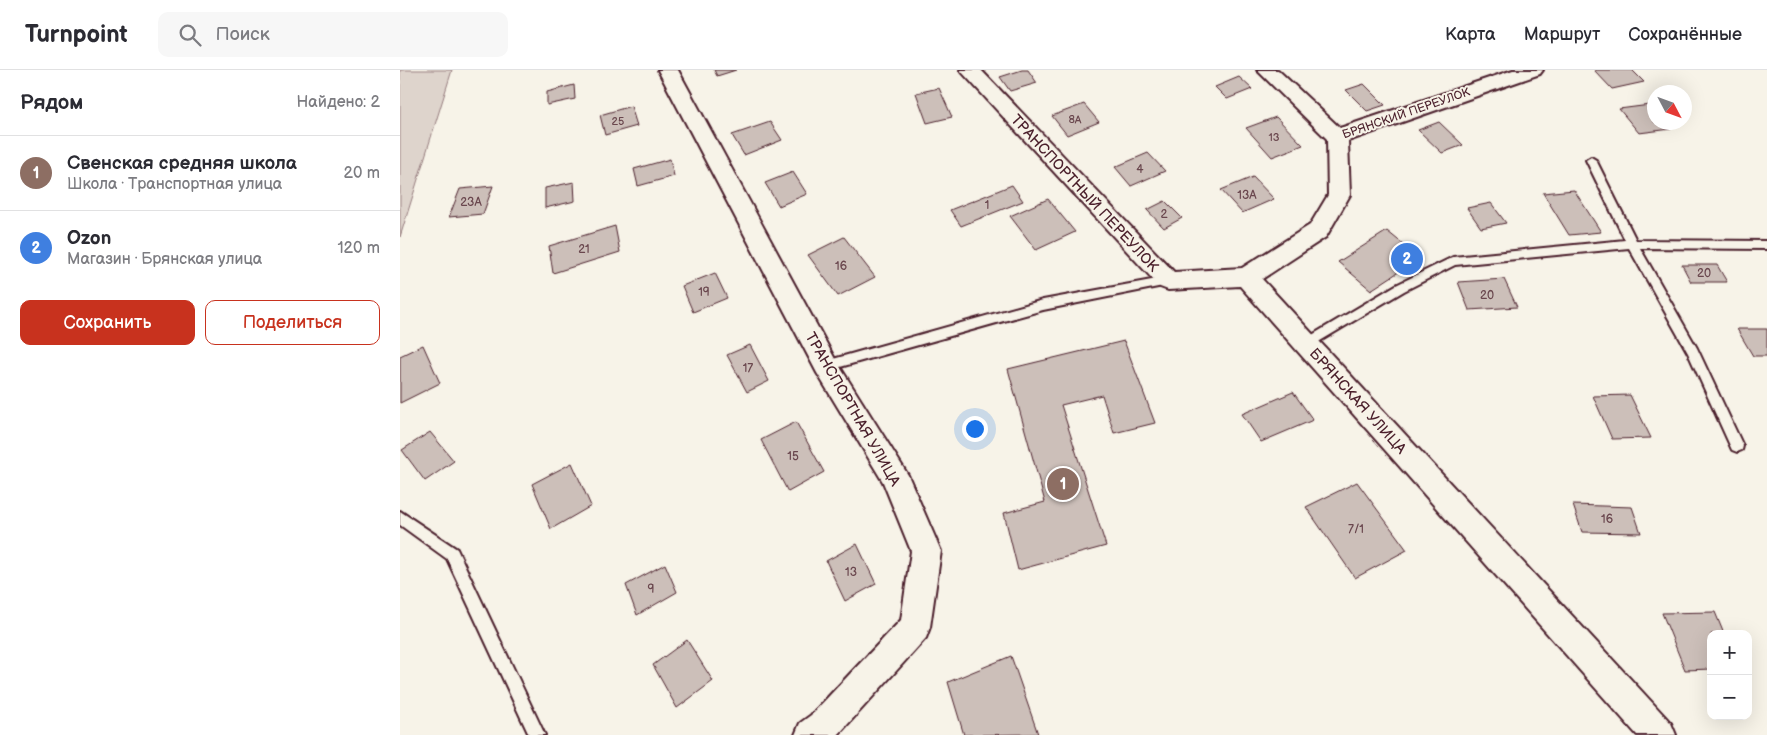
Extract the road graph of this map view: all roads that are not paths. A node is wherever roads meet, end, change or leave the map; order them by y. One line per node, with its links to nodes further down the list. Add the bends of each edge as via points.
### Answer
1 (668, 70): 12 (street, ТРАНСПОРТНАЯ УЛИЦА)
2 (970, 70): 10 (street, ТРАНСПОРТНЫЙ ПЕРЕУЛОК)
3 (1267, 70): 5 (street)
4 (1533, 70): 5 (street, БРЯНСКИЙ ПЕРЕУЛОК)
5 (1336, 137): 9 (street, via 1339,196 1318,231)
6 (1590, 160): 7 (lane)
7 (1633, 245): 8 (lane); 11 (lane, via 1452,261); 13 (lane, via 1693,351)
8 (1767, 245)
9 (1246, 277): 10 (street, ТРАНСПОРТНЫЙ ПЕРЕУЛОК); 11 (street, БРЯНСКАЯ УЛИЦА)
10 (1168, 281): 12 (lane, via 1043,305)
11 (1306, 344): 17 (street, БРЯНСКАЯ УЛИЦА)
12 (826, 366): 16 (street, ТРАНСПОРТНАЯ УЛИЦА, via 894,475 926,551 915,627)
13 (1737, 446)
14 (400, 517): 15 (lane, via 452,554)
15 (538, 735)
16 (812, 735)
17 (1659, 735)

